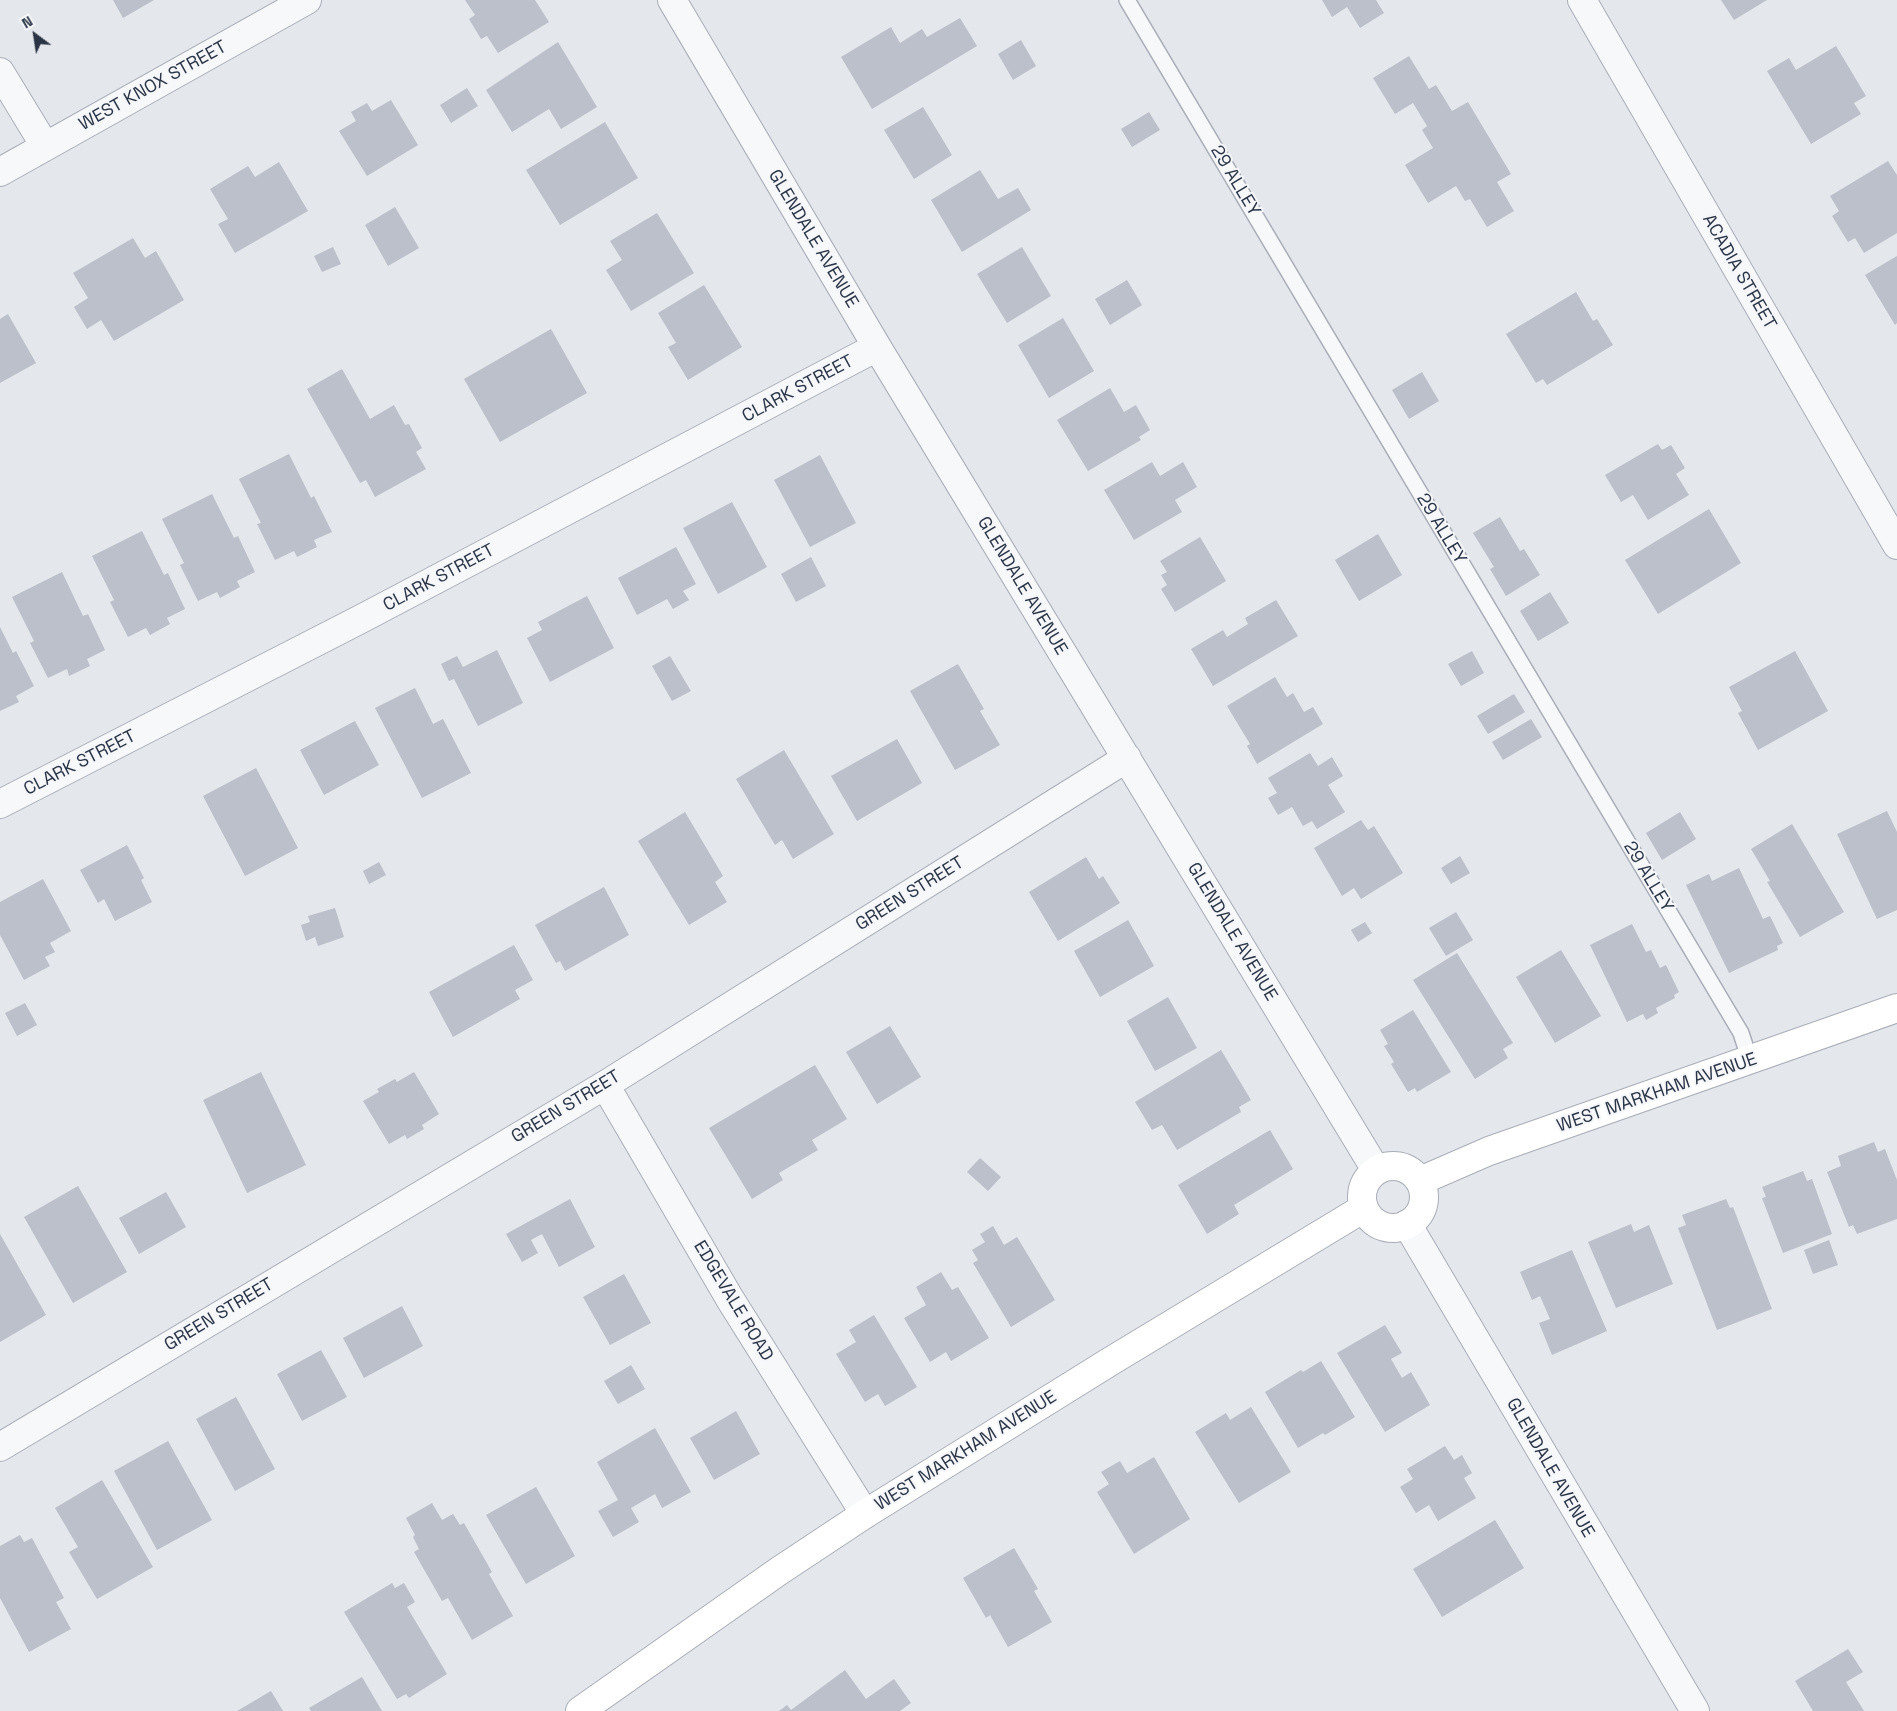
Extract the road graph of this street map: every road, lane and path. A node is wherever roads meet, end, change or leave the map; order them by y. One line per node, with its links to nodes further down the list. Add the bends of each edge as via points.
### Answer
1 (307, 0): 6 (street, WEST KNOX STREET)
2 (672, 0): 8 (street, GLENDALE AVENUE)
3 (1127, 0): 13 (lane, 29 ALLEY, via 1741,1032)
4 (1582, 0): 9 (street, ACADIA STREET)
5 (0, 72): 6 (street)
6 (44, 146): 7 (street, WEST KNOX STREET)
7 (0, 172)
8 (877, 347): 10 (street, GLENDALE AVENUE); 11 (street, CLARK STREET, via 359,620)
9 (1897, 545)
10 (1127, 758): 14 (street, GREEN STREET); 15 (street, GLENDALE AVENUE)
11 (0, 804)
12 (1897, 1008): 13 (street, WEST MARKHAM AVENUE)
13 (1750, 1060): 16 (street, WEST MARKHAM AVENUE, via 1489,1151)
14 (605, 1085): 19 (street, GREEN STREET); 20 (street, EDGEVALE ROAD, via 730,1300)
15 (1376, 1170): 16 (street, via 1395,1166 1405,1168); 17 (street, via 1363,1187)
16 (1420, 1181): 18 (street, via 1424,1200 1415,1218)
17 (1364, 1208): 18 (street, via 1369,1217 1382,1226); 20 (street, WEST MARKHAM AVENUE)
18 (1407, 1224): 22 (street, GLENDALE AVENUE)
19 (0, 1447)
20 (865, 1514): 21 (street, WEST MARKHAM AVENUE)
21 (580, 1711)
22 (1695, 1711)

